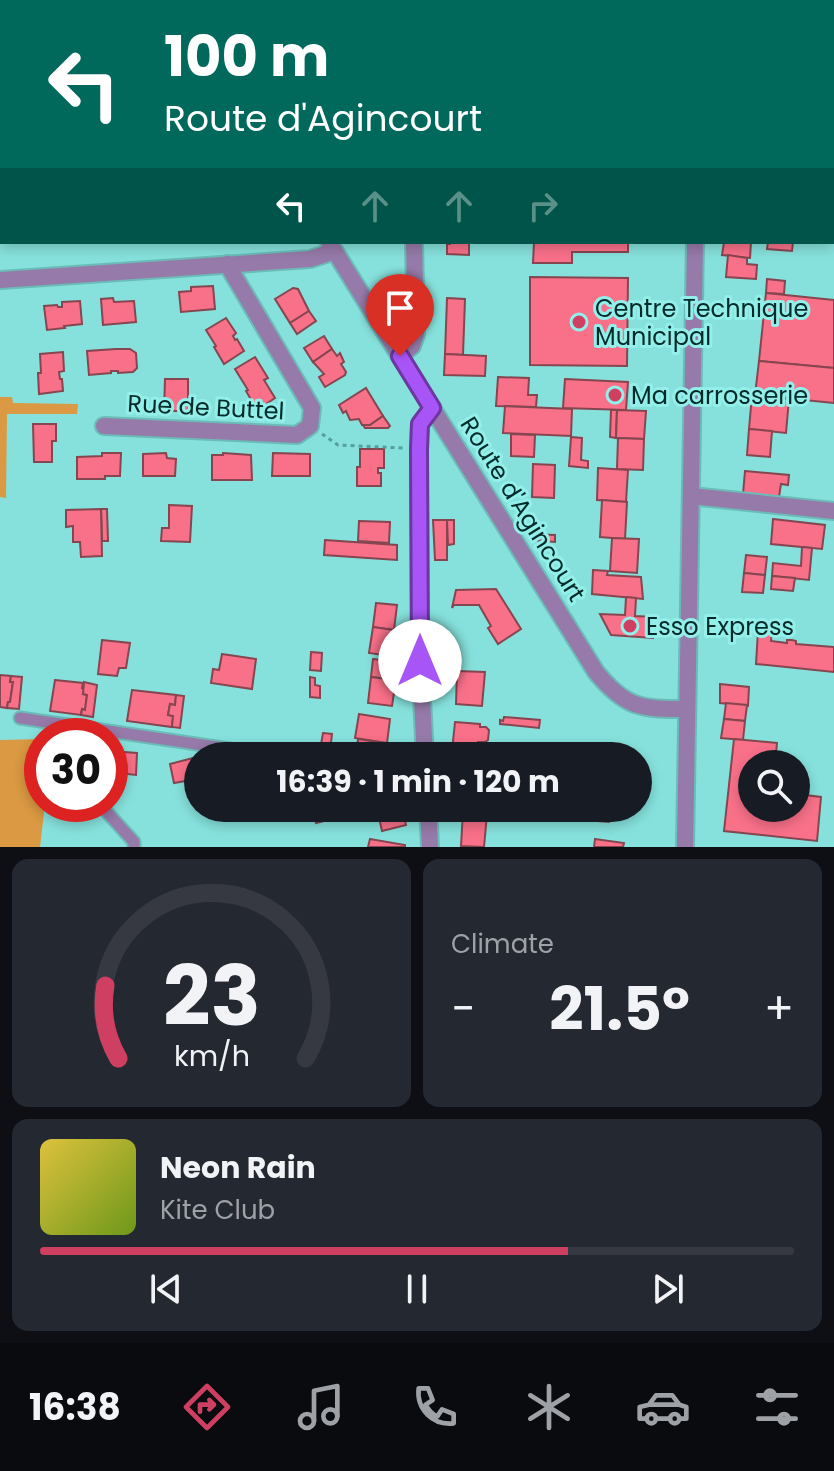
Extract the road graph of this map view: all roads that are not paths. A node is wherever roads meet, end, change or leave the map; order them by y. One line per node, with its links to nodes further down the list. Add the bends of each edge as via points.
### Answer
1 (414, 244): 6 (street, via 416,334)
2 (695, 244): 9 (street)
3 (331, 246): 4 (street, via 326,254 310,259); 6 (street, Route d'Agincourt)
4 (227, 264): 5 (street); 8 (street, Rue de Buttel, via 312,408 310,426 297,435)
5 (0, 280)
6 (400, 356): 7 (street, Route d'Agincourt)
7 (432, 408): 11 (street, Route d'Agincourt, via 604,681 640,707); 14 (street, via 420,424 419,449)
8 (104, 426)
9 (691, 496): 10 (street); 11 (street)
10 (834, 511)
11 (687, 709): 19 (street)
12 (20, 718): 13 (lane)
13 (184, 742)
14 (424, 742)
15 (116, 822): 17 (lane)
16 (429, 822): 18 (street)
17 (134, 847)
18 (430, 847)
19 (685, 847)

